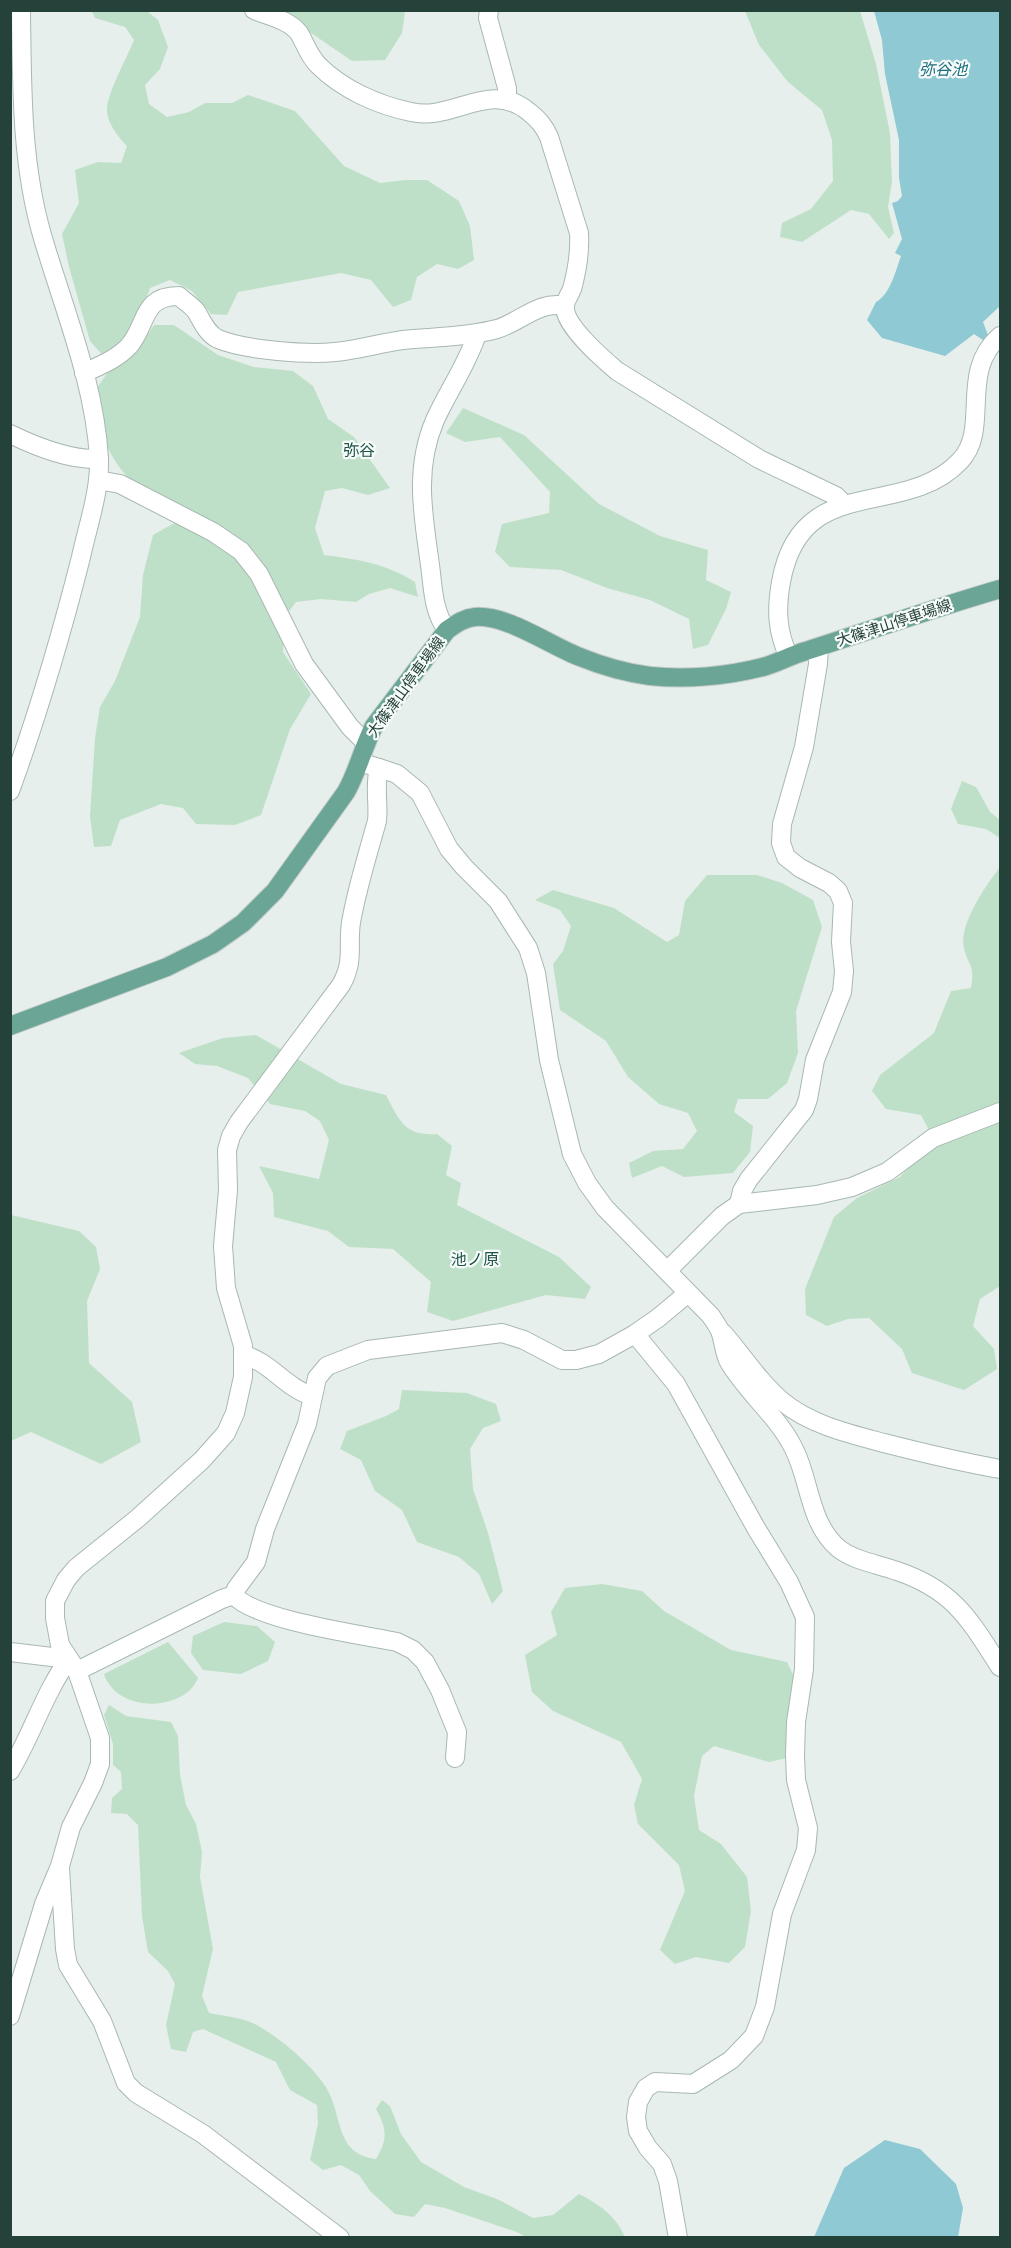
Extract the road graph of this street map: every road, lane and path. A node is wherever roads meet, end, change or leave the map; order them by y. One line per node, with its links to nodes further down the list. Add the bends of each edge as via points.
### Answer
1 (21, 10): 8 (street, via 25,147 42,233)
2 (254, 10): 4 (street, via 297,30 316,63 340,84 365,97 412,113 429,114)
3 (489, 10): 4 (street)
4 (507, 99): 5 (street, via 519,103 542,123 579,233 573,286)
5 (565, 306): 6 (street, via 543,307 501,328); 12 (street, via 578,334 617,371 759,459 837,496)
6 (477, 334): 8 (street, via 335,352 240,345 216,338 179,296 165,296 151,306 129,346 112,360); 14 (street, via 435,420 421,474 435,604 440,622)
7 (1000, 336): 12 (street, via 987,350 979,369 973,435 960,462 920,487)
8 (84, 373): 10 (street)
9 (10, 434): 10 (street, via 83,459)
10 (99, 459): 11 (street)
11 (98, 480): 17 (street, via 120,484 213,532 241,551 259,574 304,664); 20 (street, via 62,631)
12 (844, 504): 16 (street, via 802,531 789,550 776,606 780,640)
13 (1000, 589): 15 (main road, 大篠津山停車場線)
14 (447, 630): 16 (main road, 大篠津山停車場線, via 476,617 496,618 581,658 621,670 674,678 748,671); 17 (main road, 大篠津山停車場線, via 374,726)
15 (819, 647): 16 (main road, 大篠津山停車場線); 23 (street, via 804,747 782,824 781,843 786,857 829,883 843,903 842,992 815,1060 804,1110 749,1179)
16 (789, 657)
17 (366, 743): 18 (main road, 大篠津山停車場線)
18 (360, 762): 19 (street); 21 (main road, 大篠津山停車場線, via 346,792 302,855 275,891 243,923 213,944 166,967)
19 (378, 768): 24 (street, via 397,774 420,793 449,849 498,901 528,948 536,973 549,1060 573,1154 605,1208); 28 (street, via 377,822 351,919 347,975 239,1122 227,1150 223,1266)
20 (10, 791)
21 (10, 1026)
22 (1000, 1112): 23 (street, via 933,1137 887,1172 852,1187)
23 (739, 1204): 24 (street)
24 (667, 1271): 25 (street)
25 (688, 1293): 26 (street); 27 (street)
26 (720, 1330): 30 (street, via 765,1384 802,1416 855,1435); 34 (street, via 728,1360 795,1450 811,1501 837,1547 852,1556 923,1580 949,1598 970,1618)
27 (635, 1334): 29 (street, via 599,1354 576,1360 562,1360 502,1333 368,1350 327,1366 317,1378); 40 (street, via 676,1384 805,1617 795,1771 808,1828 806,1850 782,1914 765,2007 754,2036 731,2060 693,2084 655,2082 638,2102 638,2132 662,2164)
28 (244, 1355): 29 (street, via 255,1358); 33 (street, via 235,1413 226,1433 194,1468 88,1556 66,1580 55,1601 55,1618 60,1645)
29 (312, 1396): 31 (street, via 307,1424 256,1562)
30 (1000, 1469)
31 (234, 1595): 33 (street); 35 (street, via 278,1617 397,1642 413,1650 425,1662 457,1732)
32 (10, 1652): 33 (street)
33 (73, 1665): 36 (street, via 56,1677); 37 (street, via 102,1750)
34 (1000, 1667)
35 (455, 1758)
36 (10, 1771)
37 (60, 1866): 38 (street, via 44,1904); 39 (street, via 68,1965 102,2021 126,2083 203,2134)
38 (10, 2016)
39 (340, 2238)
40 (678, 2238)

